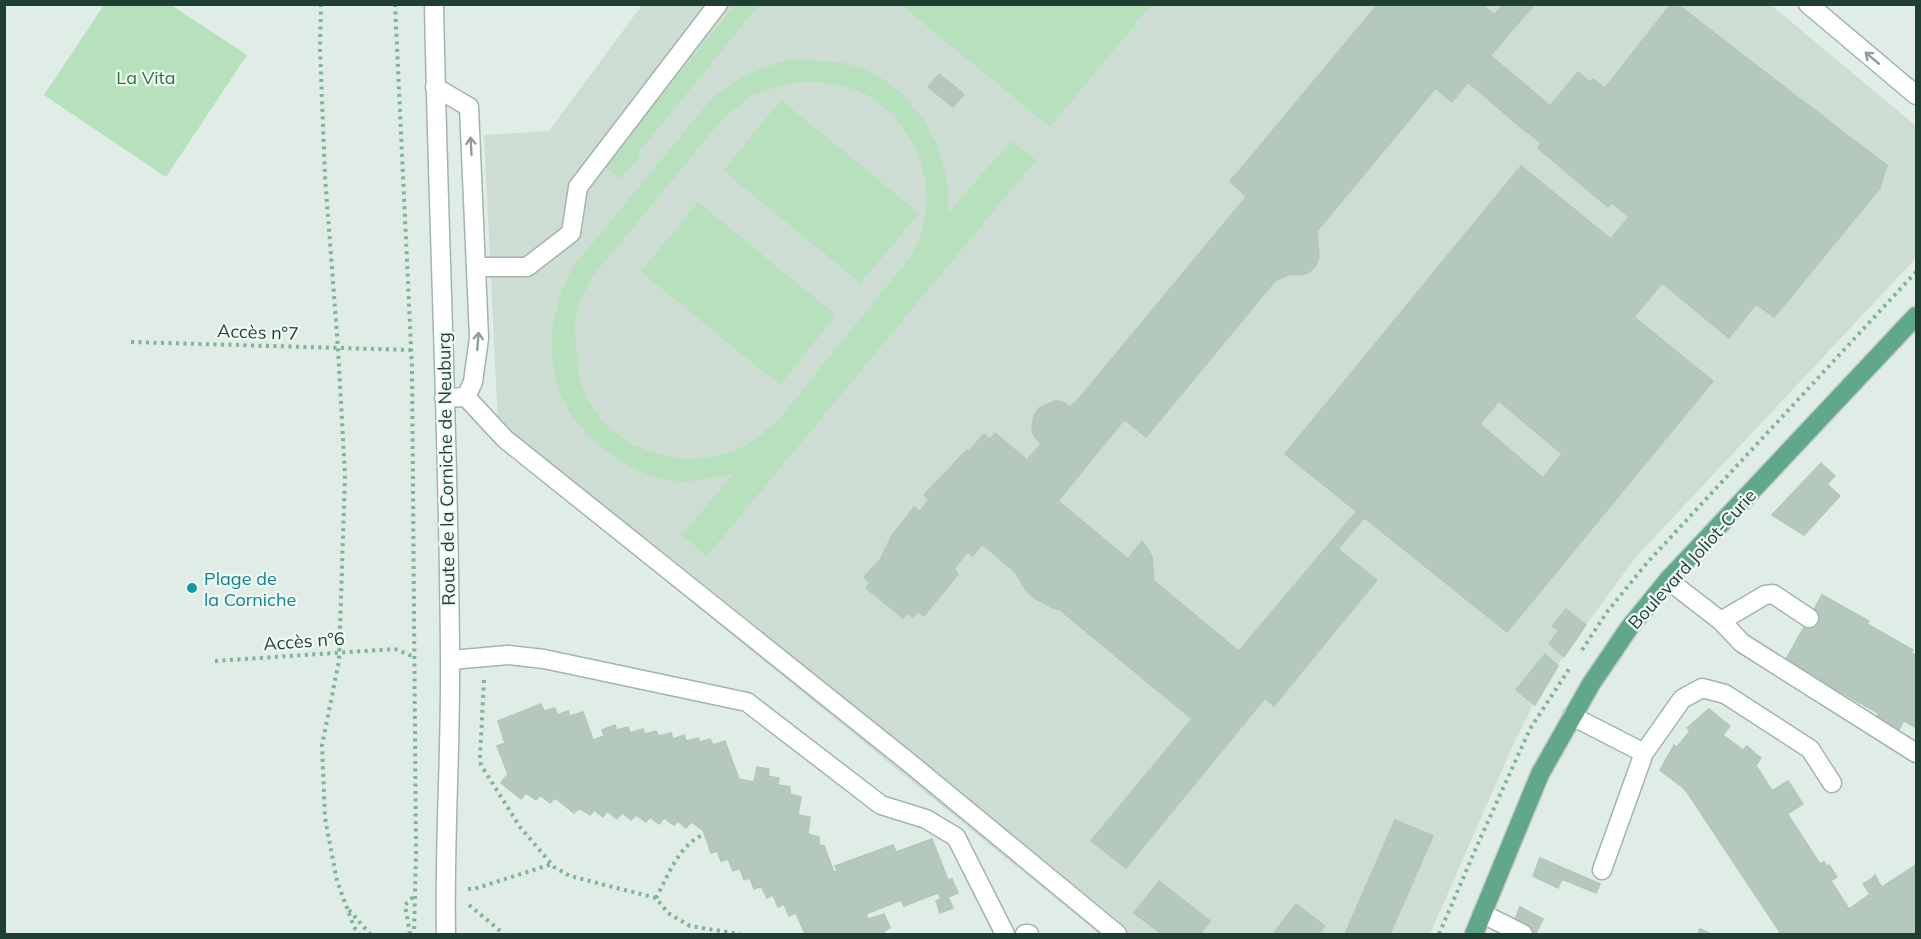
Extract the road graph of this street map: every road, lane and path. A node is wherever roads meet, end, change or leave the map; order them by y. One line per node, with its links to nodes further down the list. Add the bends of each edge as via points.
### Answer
1 (321, 4): 11 (path, via 326,176)
2 (395, 4): 12 (path)
3 (434, 4): 6 (street, Route de la Corniche de Neuburg)
4 (718, 4): 8 (street, via 578,187 571,233 527,267)
5 (1809, 4): 7 (street, one-way to 5)
6 (435, 87): 8 (street, one-way to 6, via 469,107); 14 (street, Route de la Corniche de Neuburg)
7 (1917, 95)
8 (477, 267): 13 (street, one-way to 8, via 473,382 479,338)
9 (1917, 316): 15 (main road, Boulevard Joliot-Curie)
10 (131, 342): 11 (path, Accès n°7)
11 (338, 348): 12 (path, Accès n°7); 18 (path, via 345,475)
12 (411, 350): 19 (path)
13 (466, 397): 14 (street); 44 (street, via 505,439)
14 (444, 398): 21 (street, Route de la Corniche de Neuburg)
15 (1668, 580): 17 (street); 23 (main road, Boulevard Joliot-Curie, via 1629,628)
16 (1809, 618): 17 (street, via 1773,594 1764,595)
17 (1721, 621): 25 (street, via 1742,643)
18 (339, 653): 19 (path, Accès n°6, via 395,649); 22 (path, Accès n°6); 34 (path, via 322,745 325,818)
19 (414, 657): 31 (path)
20 (484, 658): 21 (street); 28 (path, via 481,765 520,826); 43 (street, via 508,655 543,659 747,702 881,805 926,819 956,837)
21 (450, 660): 40 (street, Route de la Corniche de Neuburg)
22 (215, 661)
23 (1572, 716): 24 (street); 35 (main road, Boulevard Joliot-Curie, via 1540,774)
24 (1644, 753): 26 (street, via 1682,699 1702,688 1725,694 1810,749); 29 (street)
25 (1917, 753)
26 (1832, 783)
27 (704, 834): 32 (path, via 683,849)
28 (552, 864): 30 (path); 32 (path, via 570,876)
29 (1602, 870)
30 (466, 890)
31 (415, 895): 38 (path, via 405,905); 39 (path)
32 (656, 898): 42 (path, via 668,913 690,926)
33 (465, 902): 41 (path)
34 (346, 908): 36 (path); 37 (path)
35 (1483, 914): 45 (main road, Boulevard Joliot-Curie); 46 (street)
36 (359, 934)
37 (370, 934)
38 (410, 934)
39 (414, 934)
40 (446, 934)
41 (504, 934)
42 (740, 934)
43 (1005, 934)
44 (1117, 934)
45 (1474, 934)
46 (1523, 934)

